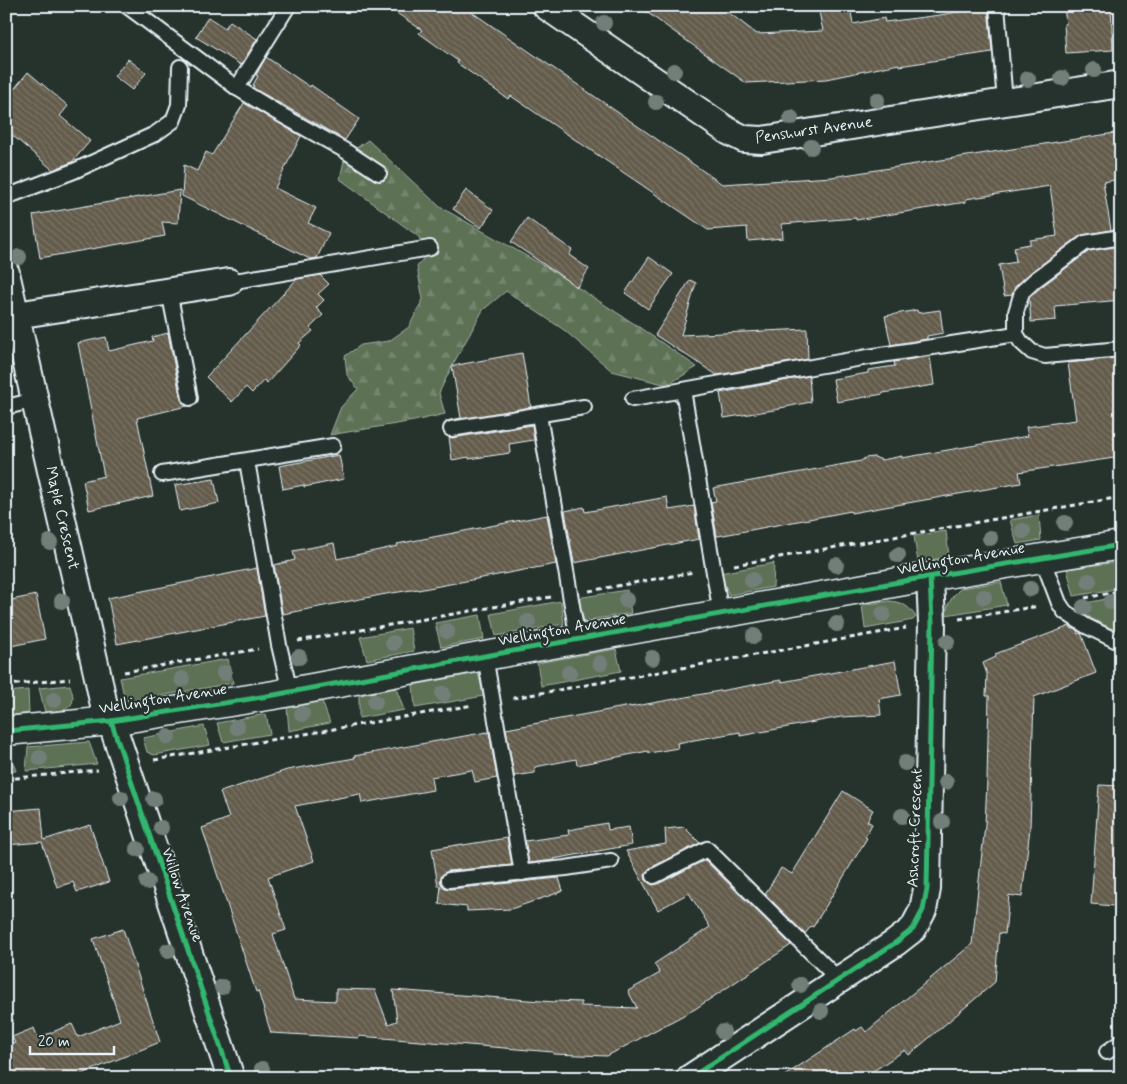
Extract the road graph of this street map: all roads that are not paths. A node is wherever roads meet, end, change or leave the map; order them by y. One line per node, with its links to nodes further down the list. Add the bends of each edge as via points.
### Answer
1 (127, 6): 7 (lane)
2 (288, 6): 7 (lane)
3 (546, 6): 8 (street, Penshurst Avenue, via 728,132 744,139 762,140)
4 (997, 6): 8 (lane)
5 (180, 67): 10 (lane, via 179,105 173,121 155,134 74,171)
6 (1121, 84): 8 (street, Penshurst Avenue)
7 (237, 88): 9 (lane)
8 (1006, 102)
9 (379, 173)
10 (6, 197)
11 (1121, 237): 17 (lane, via 1085,243 1022,292 1016,312)
12 (430, 248): 14 (lane)
13 (6, 274): 16 (street, Maple Crescent)
14 (229, 282): 15 (street)
15 (169, 291): 16 (street); 20 (lane)
16 (16, 315): 22 (street, Maple Crescent)
17 (1016, 334): 18 (lane, via 1032,352 1045,356); 19 (lane)
18 (1121, 349)
19 (683, 390): 21 (lane); 33 (lane)
20 (190, 398)
21 (633, 399)
22 (36, 400): 24 (lane); 38 (street, Maple Crescent, via 104,706)
23 (584, 406): 25 (lane)
24 (6, 407)
25 (539, 414): 26 (lane); 34 (lane)
26 (451, 429)
27 (333, 446): 28 (lane)
28 (247, 460): 29 (lane); 37 (lane)
29 (162, 474)
30 (1121, 545): 31 (street, Wellington Avenue)
31 (1042, 558): 32 (street, Wellington Avenue); 35 (lane, via 1065,612)
32 (930, 577): 33 (street, Wellington Avenue); 44 (street, Ashcroft Crescent, via 927,889 923,910 913,929)
33 (721, 614): 34 (street, Wellington Avenue)
34 (578, 640): 36 (street, Wellington Avenue)
35 (1121, 643)
36 (485, 656): 37 (street, Wellington Avenue); 41 (lane)
37 (290, 692): 38 (street, Wellington Avenue)
38 (111, 721): 39 (street, Wellington Avenue); 47 (street, Willow Avenue)
39 (6, 731)
40 (611, 861): 41 (lane)
41 (522, 873): 43 (lane)
42 (654, 876): 44 (lane, via 707,849)
43 (449, 880)
44 (839, 980): 48 (street, Ashcroft Crescent)
45 (1121, 1042): 46 (lane)
46 (1107, 1052)
47 (231, 1078)
48 (690, 1078)

